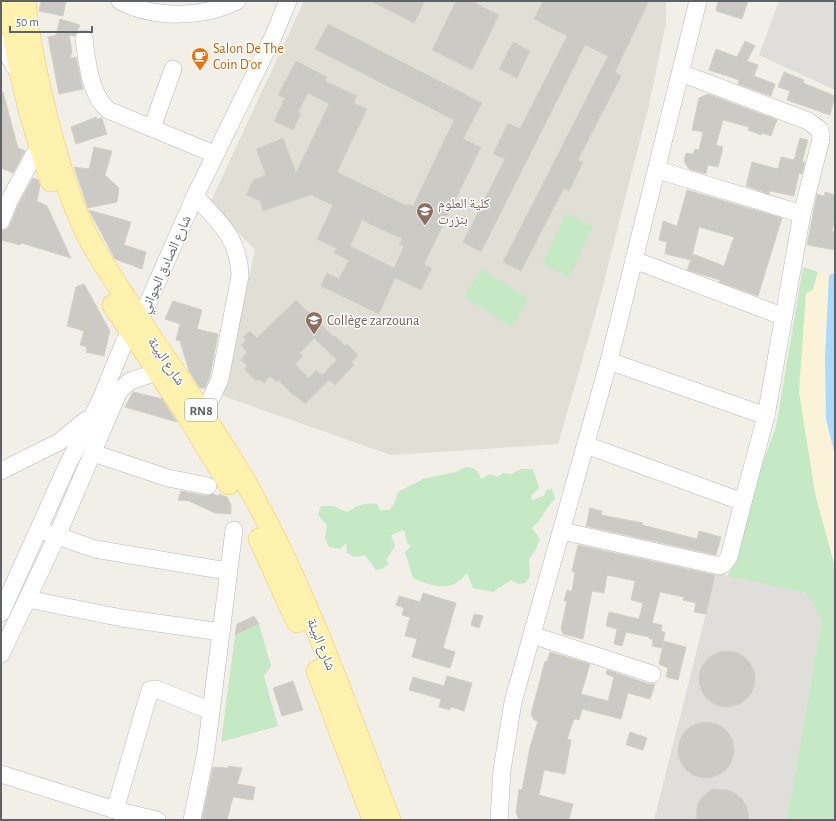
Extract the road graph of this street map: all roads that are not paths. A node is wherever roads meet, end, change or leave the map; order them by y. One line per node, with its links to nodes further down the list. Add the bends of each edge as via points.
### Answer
1 (9, 1): 13 (main road, شارع البيئة / RN8)
2 (25, 1): 24 (main road, شارع البيئة / RN8, via 36,76 69,192 86,233)
3 (120, 1): 4 (street, via 159,12 186,14 210,10)
4 (237, 1)
5 (288, 1): 16 (street, شارع الصادق الجواني, via 273,37)
6 (688, 1): 8 (street)
7 (698, 1): 8 (street)
8 (690, 30): 12 (street)
9 (84, 39): 14 (street, via 88,67 102,105 108,110)
10 (1, 43): 13 (street)
11 (173, 69): 14 (street)
12 (681, 73): 17 (street); 20 (street, via 808,121 820,130 822,139)
13 (22, 79): 15 (main road, شارع البيئة / RN8)
14 (152, 128): 16 (street)
15 (39, 146): 19 (street); 24 (main road, شارع البيئة / RN8, via 74,239)
16 (214, 154): 18 (street, شارع الصادق الجواني)
17 (658, 170): 20 (street); 22 (street)
18 (195, 196): 24 (street, شارع الصادق الجواني); 28 (street, via 228,232 240,265 223,367)
19 (6, 197): 21 (street)
20 (802, 214): 23 (street)
21 (1, 220)
22 (634, 260): 23 (street); 25 (street)
23 (782, 316): 29 (street)
24 (134, 326): 26 (main road, شارع البيئة / RN8); 27 (street, شارع الصادق الجواني); 28 (main road, شارع البيئة / RN8)
25 (609, 361): 29 (street); 30 (street)
26 (157, 372): 27 (street, via 126,384); 53 (main road, شارع البيئة / RN8, via 238,498 278,577 309,649)
27 (102, 407): 31 (street); 32 (street); 33 (street, شارع الصادق الجواني)
28 (204, 414): 54 (main road, شارع البيئة / RN8, via 250,490 292,572 324,647)
29 (766, 416): 36 (street)
30 (586, 444): 36 (street); 39 (street)
31 (46, 450): 33 (street, via 62,451 67,458); 34 (street)
32 (93, 453): 35 (street, via 168,478); 40 (street)
33 (67, 466): 37 (street, شارع الصادق الجواني)
34 (1, 471)
35 (208, 486)
36 (743, 502): 39 (street, via 729,557 720,566)
37 (39, 528): 40 (street); 43 (street, شارع الصادق الجواني)
38 (234, 530): 41 (street)
39 (562, 531): 45 (street)
40 (57, 536): 41 (street, via 95,549); 42 (street)
41 (227, 571): 44 (street)
42 (27, 599): 44 (street, via 122,618); 46 (street)
43 (1, 613)
44 (221, 632): 48 (street)
45 (532, 635): 47 (street); 55 (street, via 508,729 499,792)
46 (1, 654)
47 (652, 674)
48 (211, 711): 50 (street, via 156,689 150,690); 52 (street)
49 (1, 774): 50 (street)
50 (115, 810): 51 (street)
51 (158, 820)
52 (192, 820)
53 (373, 820)
54 (390, 820)
55 (498, 820)

